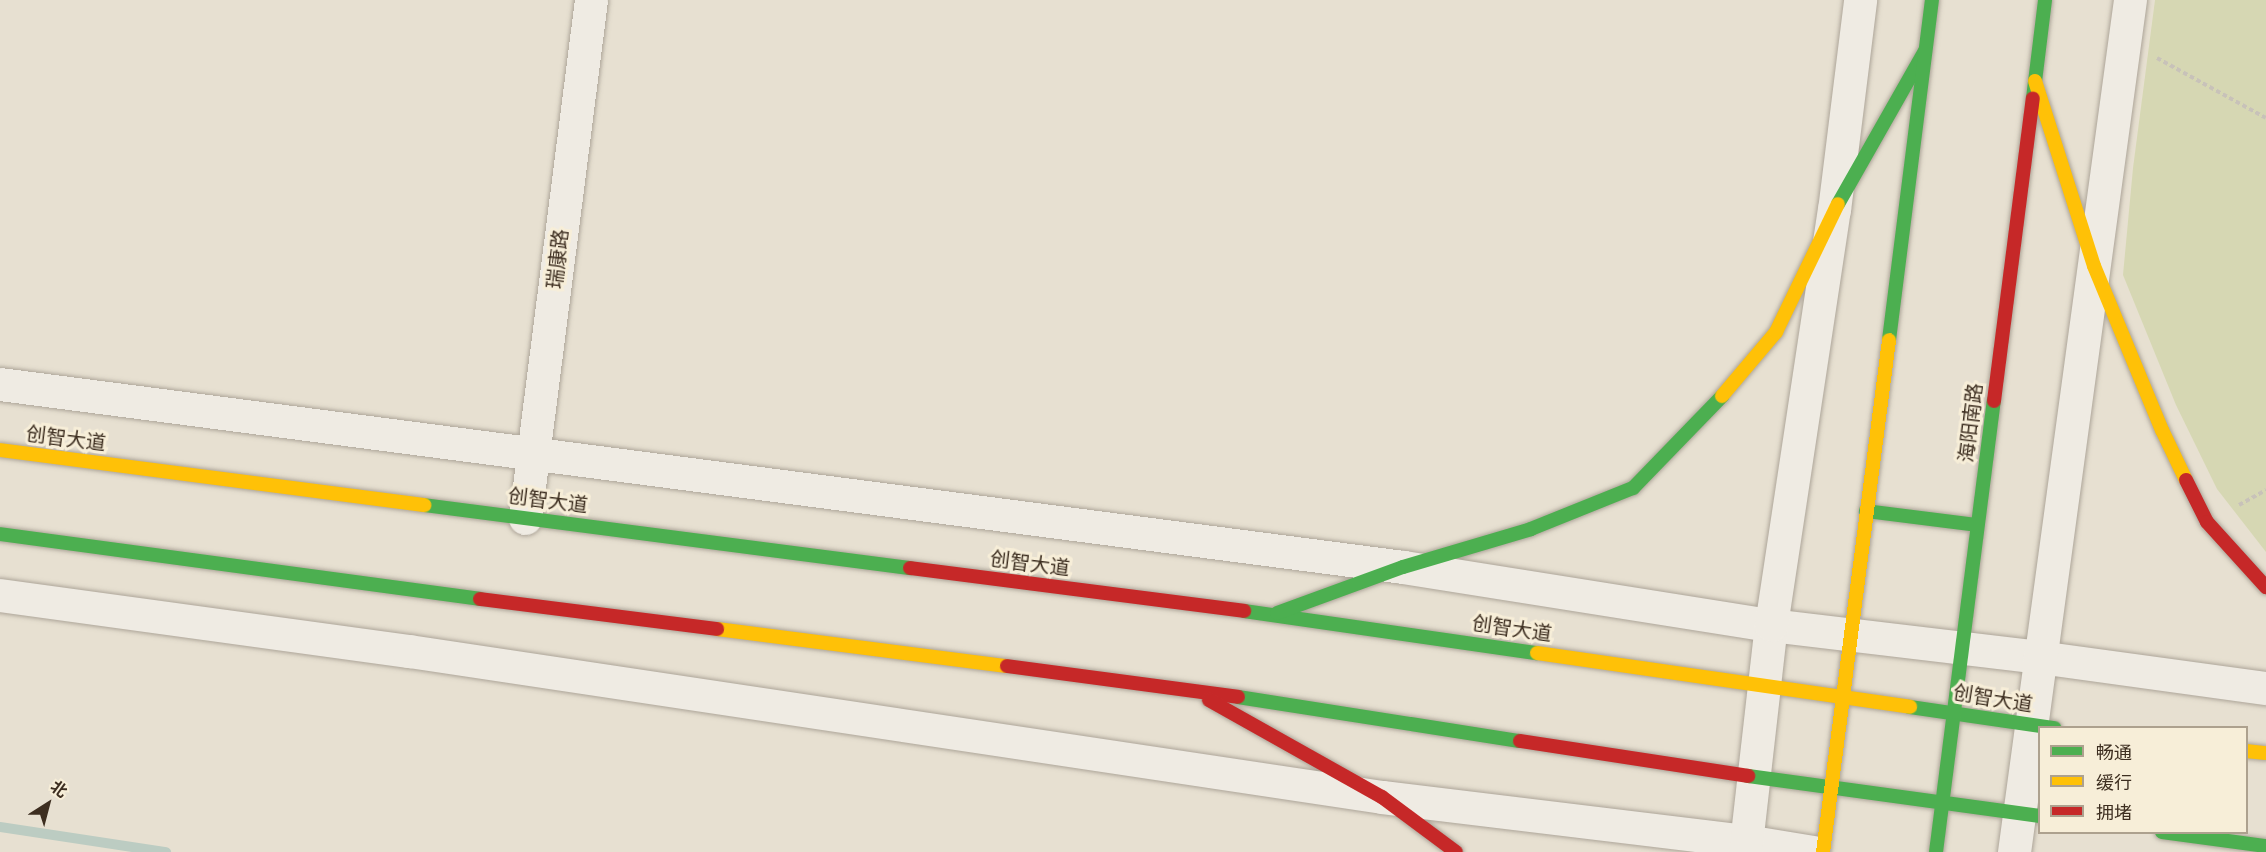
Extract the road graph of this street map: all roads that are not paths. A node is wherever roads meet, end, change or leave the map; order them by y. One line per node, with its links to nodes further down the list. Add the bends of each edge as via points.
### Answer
1 (591, 0): 12 (street, 瑞康路)
2 (1860, 0): 8 (street)
3 (1932, 0): 6 (main road)
4 (2045, 0): 7 (main road, 海阳南路)
5 (2130, 0): 9 (street)
6 (1925, 51): 8 (main road); 13 (main road)
7 (2035, 81): 9 (main road); 15 (main road, 海阳南路)
8 (1834, 210): 17 (main road, via 1776,332 1715,404 1633,488 1530,529); 21 (street)
9 (2094, 266): 18 (main road, via 2162,430 2207,522); 24 (street)
10 (0, 384): 12 (street)
11 (0, 450): 14 (main road, 创智大道)
12 (533, 454): 14 (street, 瑞康路); 17 (street)
13 (1866, 511): 15 (main road); 22 (main road)
14 (525, 518): 20 (main road, 创智大道)
15 (1977, 525): 23 (main road, 海阳南路)
16 (0, 534): 27 (main road)
17 (1403, 567): 20 (main road); 21 (street)
18 (2266, 587)
19 (0, 595): 36 (street, via 432,654)
20 (1274, 615): 25 (main road, 创智大道)
21 (1771, 625): 22 (street); 25 (street)
22 (1852, 636): 23 (street); 28 (main road)
23 (1963, 648): 24 (street); 29 (main road, 海阳南路)
24 (2039, 657): 26 (street); 30 (street)
25 (1765, 686): 28 (main road, 创智大道); 34 (street)
26 (2266, 688)
27 (1192, 690): 34 (main road); 36 (main road)
28 (1843, 697): 29 (main road, 创智大道); 35 (main road)
29 (1953, 712): 30 (main road, 创智大道); 37 (main road, 海阳南路)
30 (2042, 726)
31 (2248, 751): 33 (main road)
32 (2038, 753): 38 (street)
33 (2266, 753)
34 (1754, 777): 35 (main road); 40 (street)
35 (1832, 789): 37 (main road); 44 (main road)
36 (1382, 797): 40 (street); 42 (main road)
37 (1942, 802): 38 (main road); 45 (main road, 海阳南路)
38 (2029, 815): 46 (street)
39 (2177, 834): 41 (main road)
40 (1746, 846): 43 (street)
41 (2266, 846)
42 (1456, 852)
43 (1813, 852)
44 (1823, 852)
45 (1936, 852)
46 (2014, 852)

